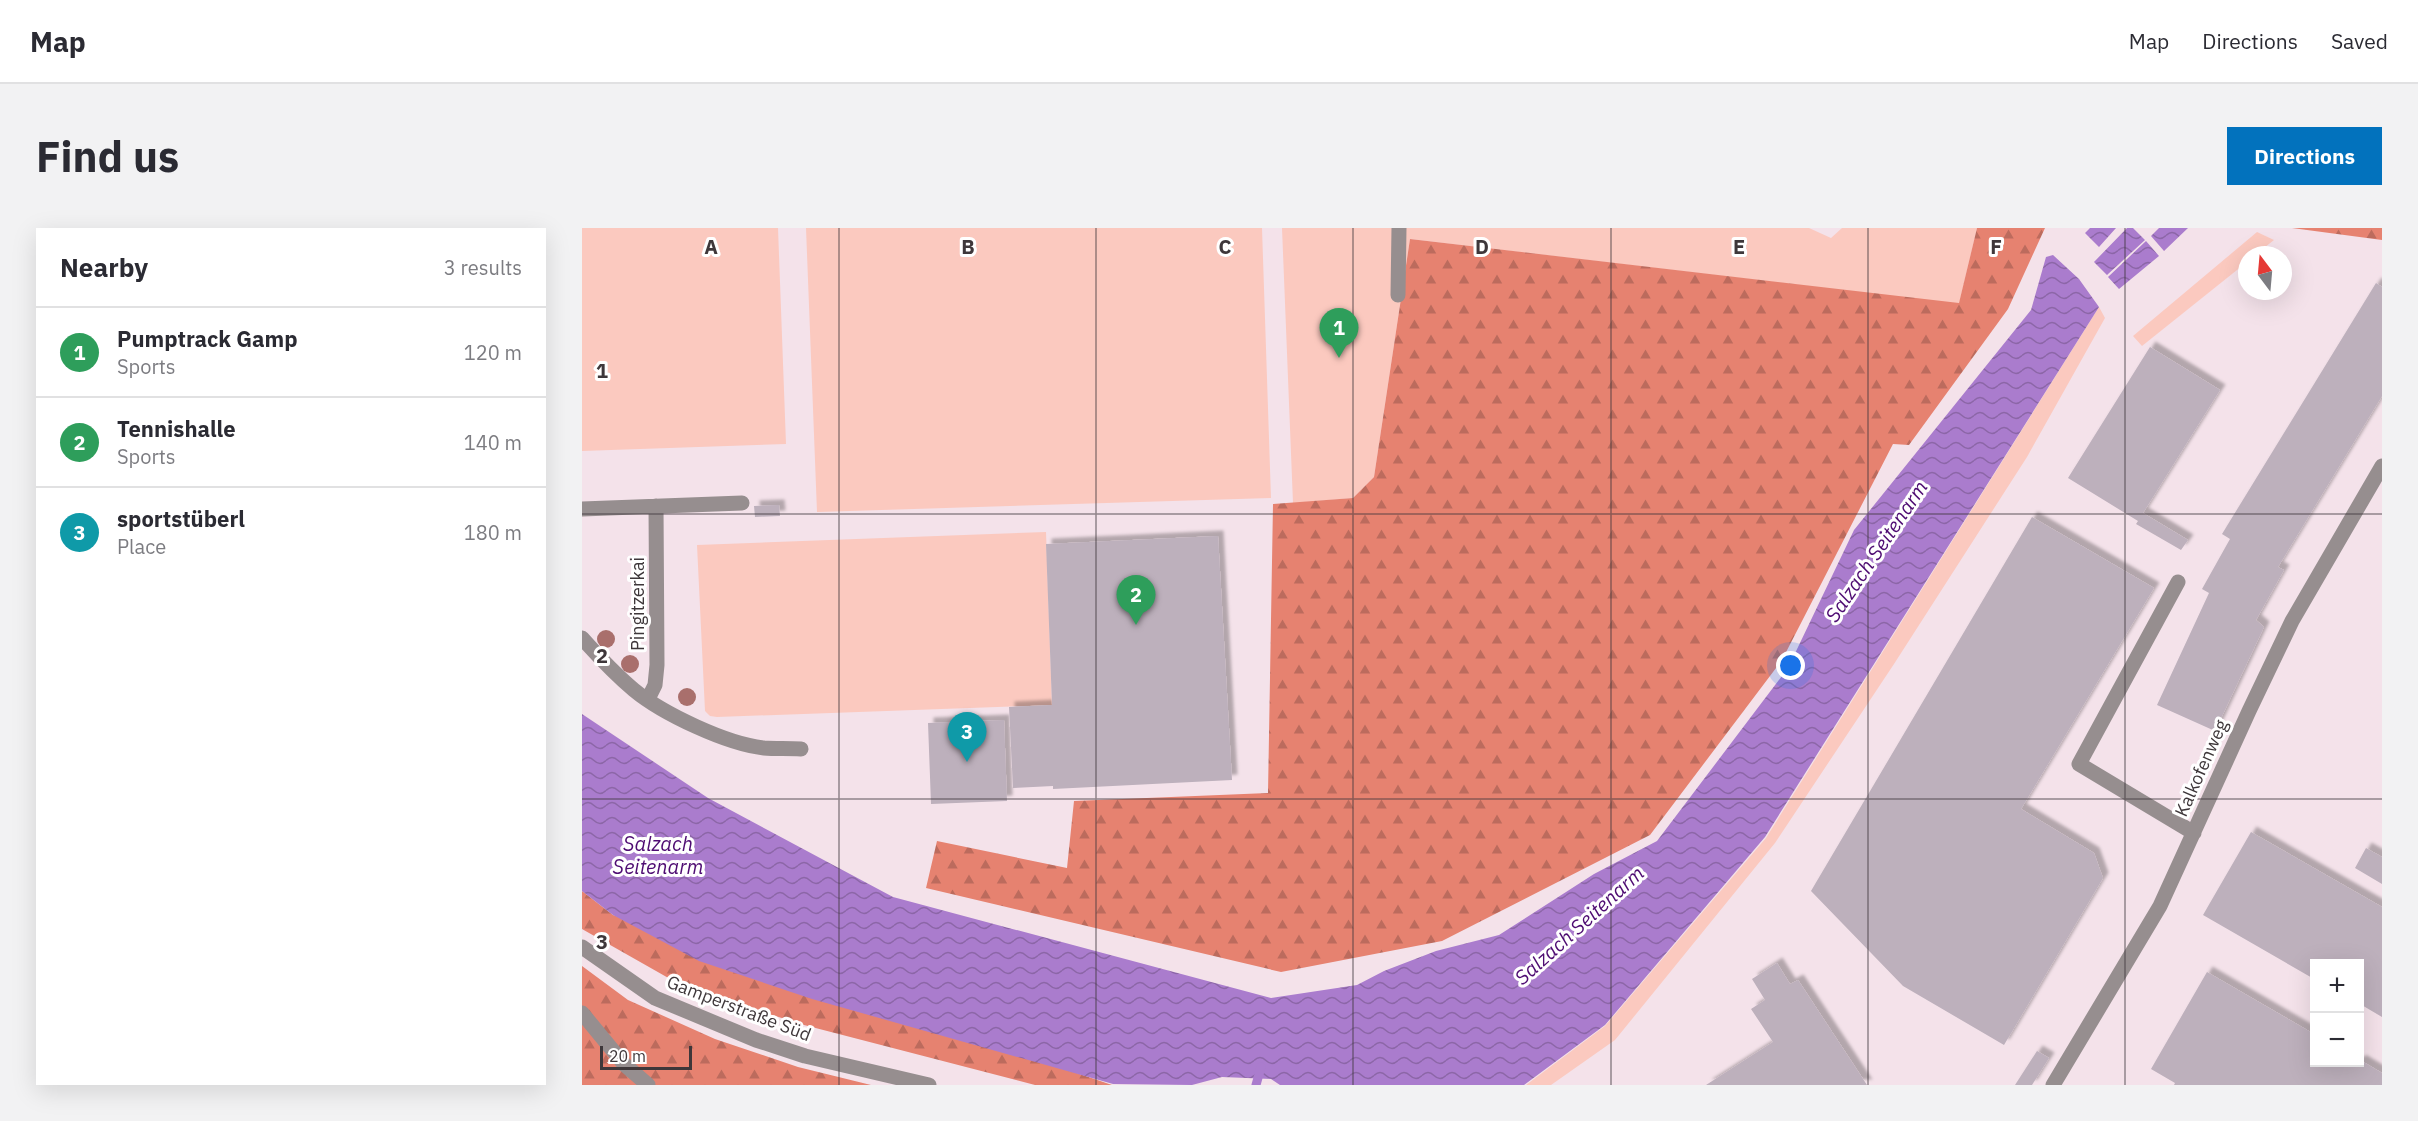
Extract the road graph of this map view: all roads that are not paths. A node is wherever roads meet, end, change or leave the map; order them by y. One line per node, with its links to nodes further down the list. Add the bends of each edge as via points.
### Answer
1 (1399, 228): 2 (street)
2 (1398, 295)
3 (2382, 466): 11 (street, Kalkofenweg, via 2292,621)
4 (742, 503): 5 (street)
5 (656, 506): 6 (street); 9 (street, Pingitzerkai, via 657,665 655,686)
6 (582, 509)
7 (2178, 582): 11 (street, via 2079,764)
8 (582, 638): 9 (street, Pingitzerkai, via 605,664)
9 (648, 699): 10 (street, Pingitzerkai, via 723,738 762,748)
10 (801, 749)
11 (2194, 833): 16 (street, Kalkofenweg, via 2160,906)
12 (582, 947): 15 (street, Gamperstraße Süd, via 655,998 756,1040 805,1056)
13 (582, 1013): 14 (street, via 624,1064)
14 (648, 1085)
15 (929, 1085)
16 (2053, 1085)

